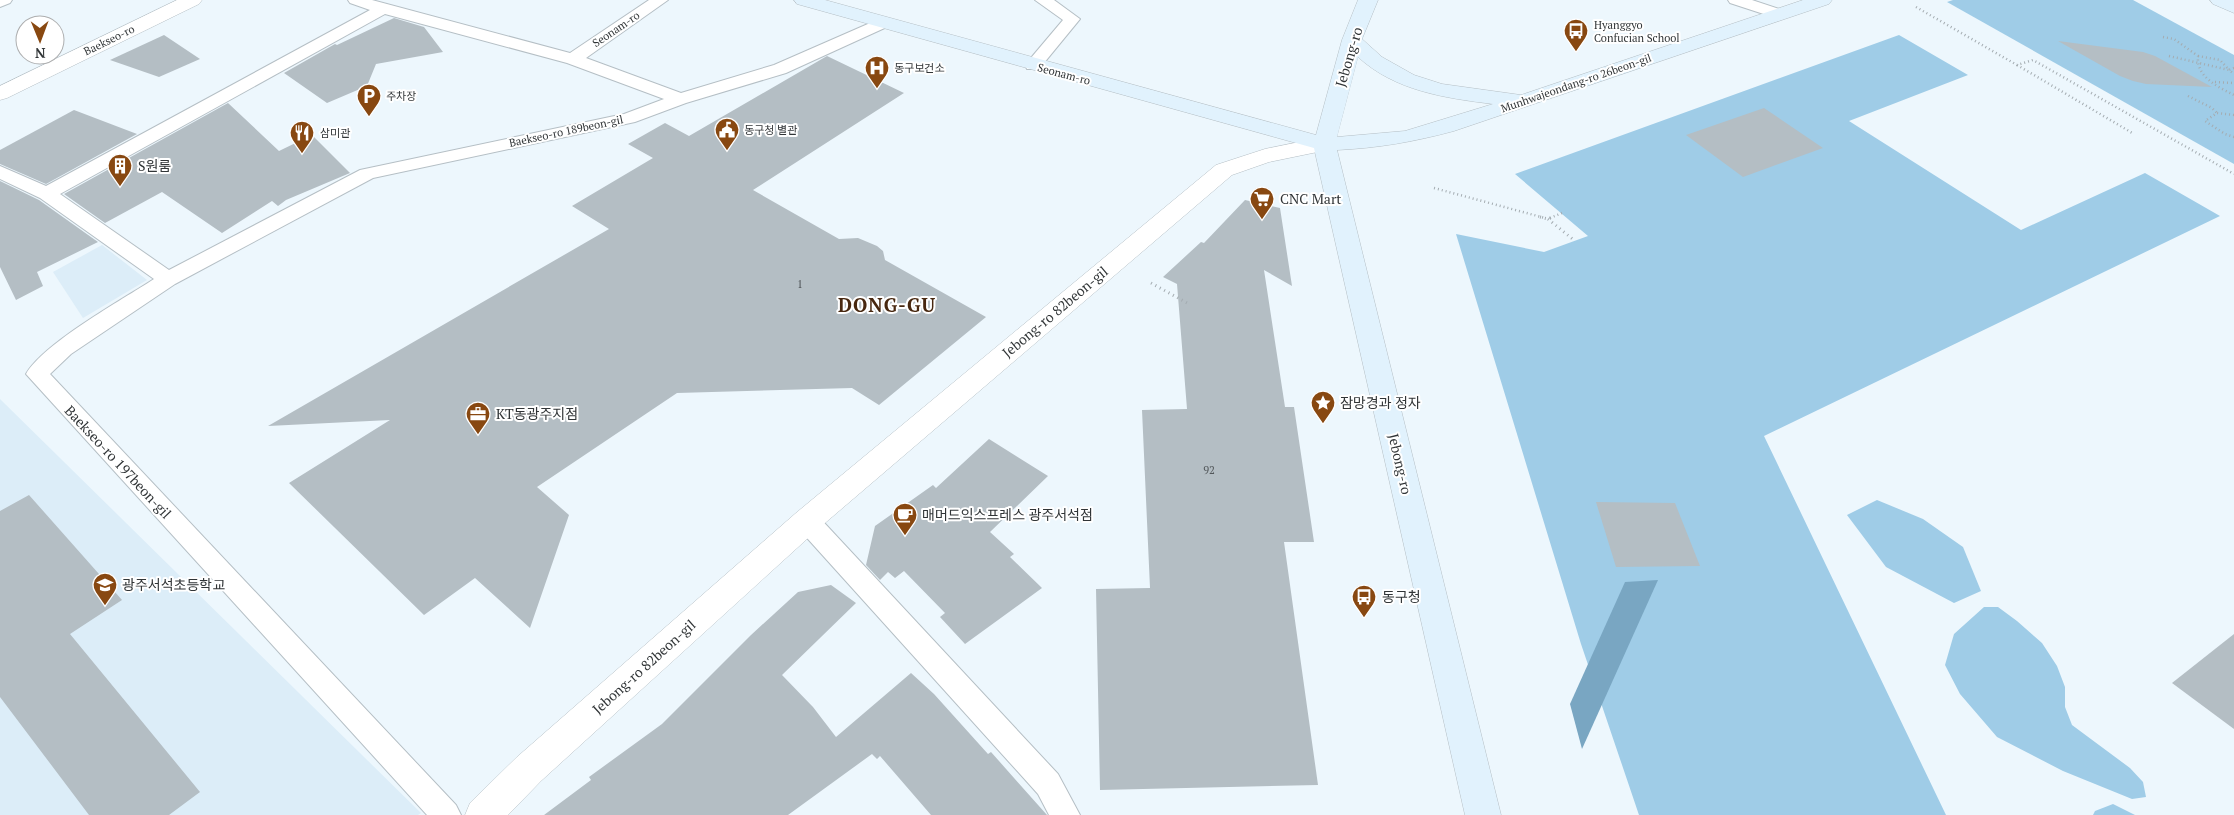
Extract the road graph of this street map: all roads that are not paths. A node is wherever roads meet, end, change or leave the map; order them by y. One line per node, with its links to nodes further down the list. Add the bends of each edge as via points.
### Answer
1 (4, 0): 11 (lane)
2 (192, 0): 19 (street, Baekseo-ro)
3 (356, 0): 13 (lane)
4 (660, 0): 17 (lane, Seonam-ro)
5 (804, 0): 15 (street, Seonam-ro)
6 (1043, 0): 18 (lane, via 1072,19)
7 (1368, 0): 16 (street, Jebong-ro)
8 (1736, 0): 14 (lane)
9 (1822, 0): 14 (street, Munhwajeondang-ro 26beon-gil)
10 (2220, 0): 12 (street)
11 (0, 2)
12 (2234, 7)
13 (383, 9): 17 (lane); 24 (lane)
14 (1779, 14): 21 (street, Munhwajeondang-ro 26beon-gil)
15 (883, 23): 18 (street, Seonam-ro); 20 (lane, Baekseo-ro 189beon-gil, via 780,69)
16 (1352, 40): 21 (street, via 1375,62 1422,86); 22 (street, Jebong-ro)
17 (573, 59): 20 (lane)
18 (1033, 65): 22 (street, Seonam-ro)
19 (0, 94)
20 (680, 99): 25 (lane, Baekseo-ro 189beon-gil, via 629,118 367,174)
21 (1524, 102): 22 (street, Munhwajeondang-ro 26beon-gil, via 1406,137)
22 (1324, 144): 26 (street, Jebong-ro 82beon-gil, via 1278,151 1224,170); 30 (street, Jebong-ro)
23 (0, 172): 24 (lane)
24 (47, 194): 25 (lane)
25 (168, 280): 27 (lane, Baekseo-ro 197beon-gil, via 63,349 37,374)
26 (807, 521): 28 (street, Jebong-ro 82beon-gil); 29 (lane, via 1048,784)
27 (446, 815)
28 (483, 815)
29 (1065, 815)
30 (1483, 815)

